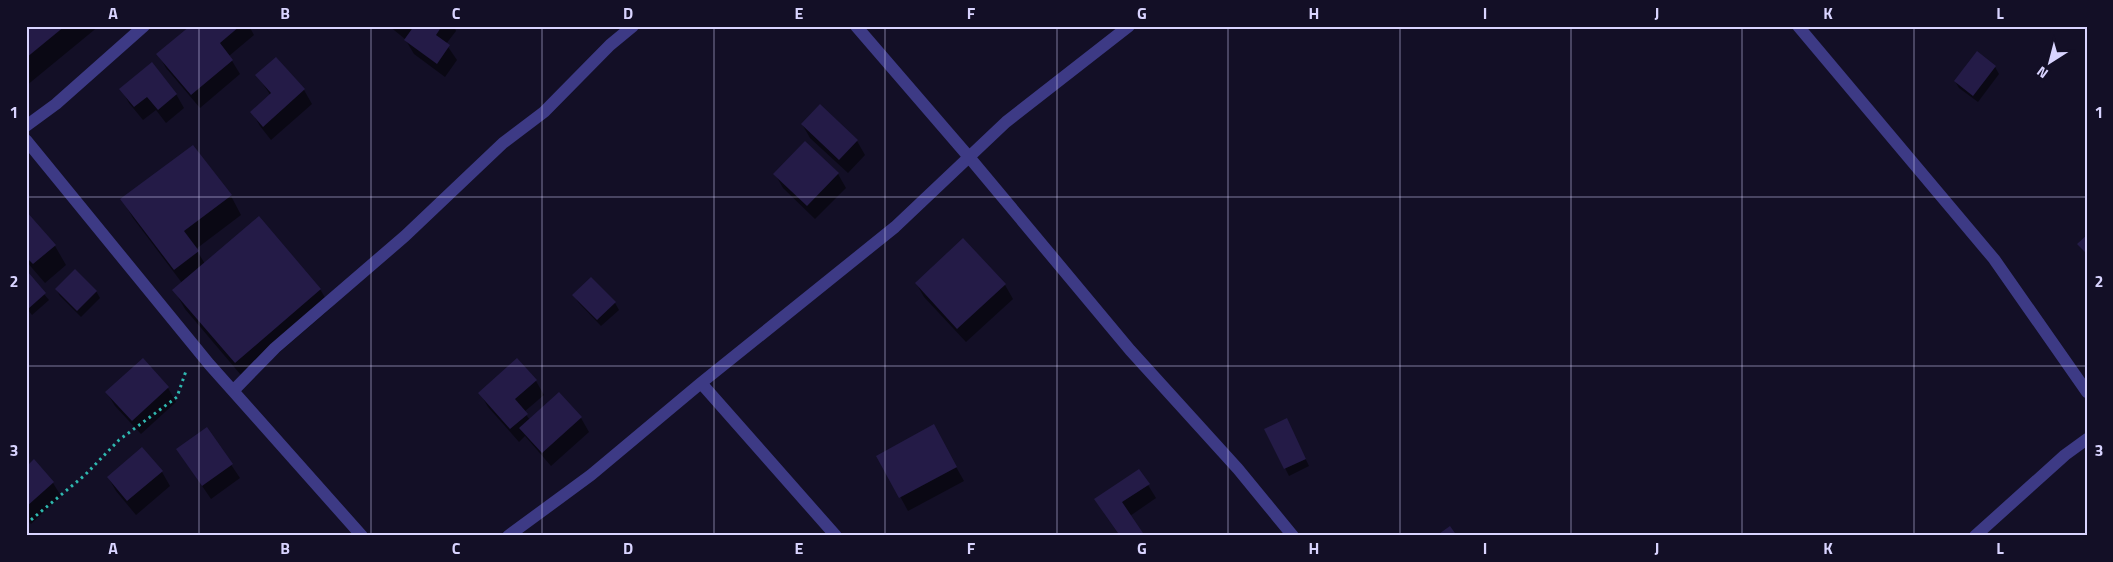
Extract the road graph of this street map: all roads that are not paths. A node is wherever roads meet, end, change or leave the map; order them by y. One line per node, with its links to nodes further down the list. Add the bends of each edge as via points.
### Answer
1 (144, 26): 6 (street, via 56,104)
2 (632, 26): 10 (street, via 544,112 503,143 405,236 275,348)
3 (856, 26): 8 (street)
4 (1130, 26): 8 (street, via 1006,122)
5 (1798, 26): 11 (street, via 1994,259)
6 (26, 126)
7 (26, 140): 10 (street)
8 (969, 157): 9 (street, via 895,227); 16 (street, via 1130,350 1238,469)
9 (701, 383): 14 (street, via 591,474); 15 (street)
10 (233, 391): 13 (street)
11 (2087, 392)
12 (2087, 439): 17 (street)
13 (362, 536)
14 (508, 536)
15 (836, 536)
16 (1293, 536)
17 (1975, 536)

